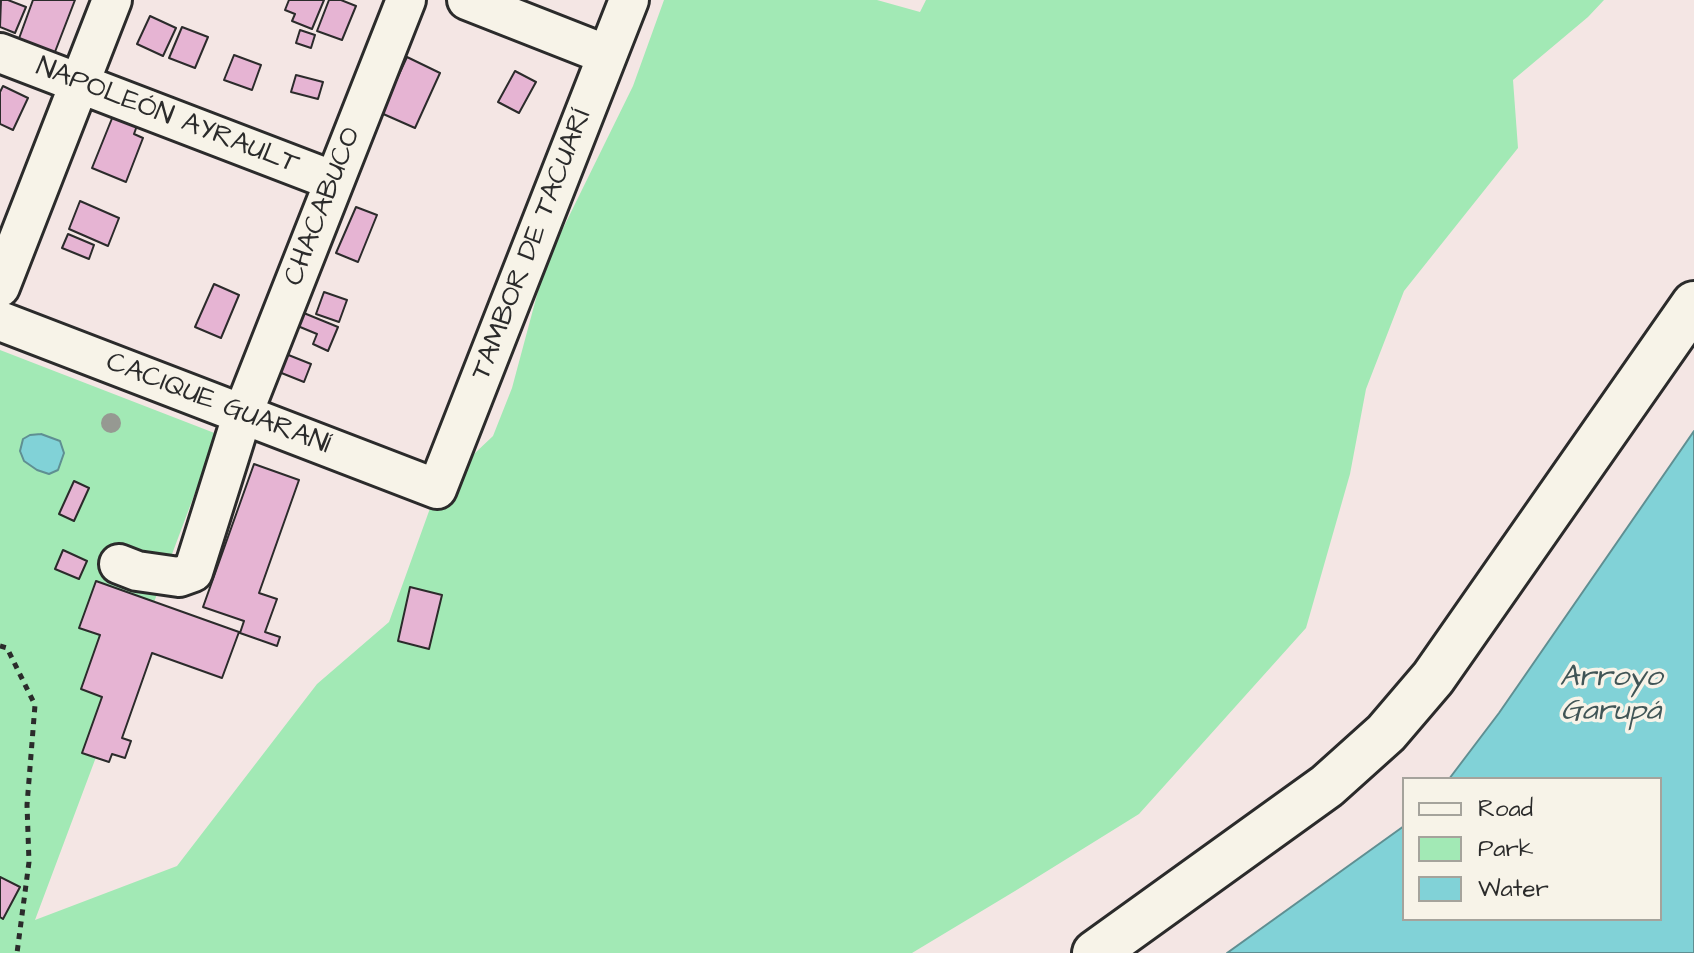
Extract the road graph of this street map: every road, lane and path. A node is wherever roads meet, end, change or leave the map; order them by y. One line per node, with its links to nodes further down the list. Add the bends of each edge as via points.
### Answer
1 (112, 0): 7 (street)
2 (406, 0): 8 (street, CHACABUCO)
3 (467, 0): 6 (street)
4 (629, 0): 6 (street, TAMBOR DE TACUARÍ)
5 (0, 53): 7 (street, NAPOLEÓN AYRAULT)
6 (607, 55): 13 (street, TAMBOR DE TACUARÍ)
7 (79, 84): 8 (street, NAPOLEÓN AYRAULT); 9 (street)
8 (334, 181): 12 (street, CHACABUCO)
9 (0, 287)
10 (1694, 304): 17 (main road, via 1433,678 1386,733 1327,786)
11 (0, 321): 12 (street, CACIQUE GUARANÍ)
12 (243, 413): 13 (street, CACIQUE GUARANÍ); 14 (street, CHACABUCO, via 193,572 179,577)
13 (437, 489)
14 (119, 564)
15 (0, 646): 16 (path, via 7,648 35,705 27,805 29,862)
16 (17, 953)
17 (1095, 953)

